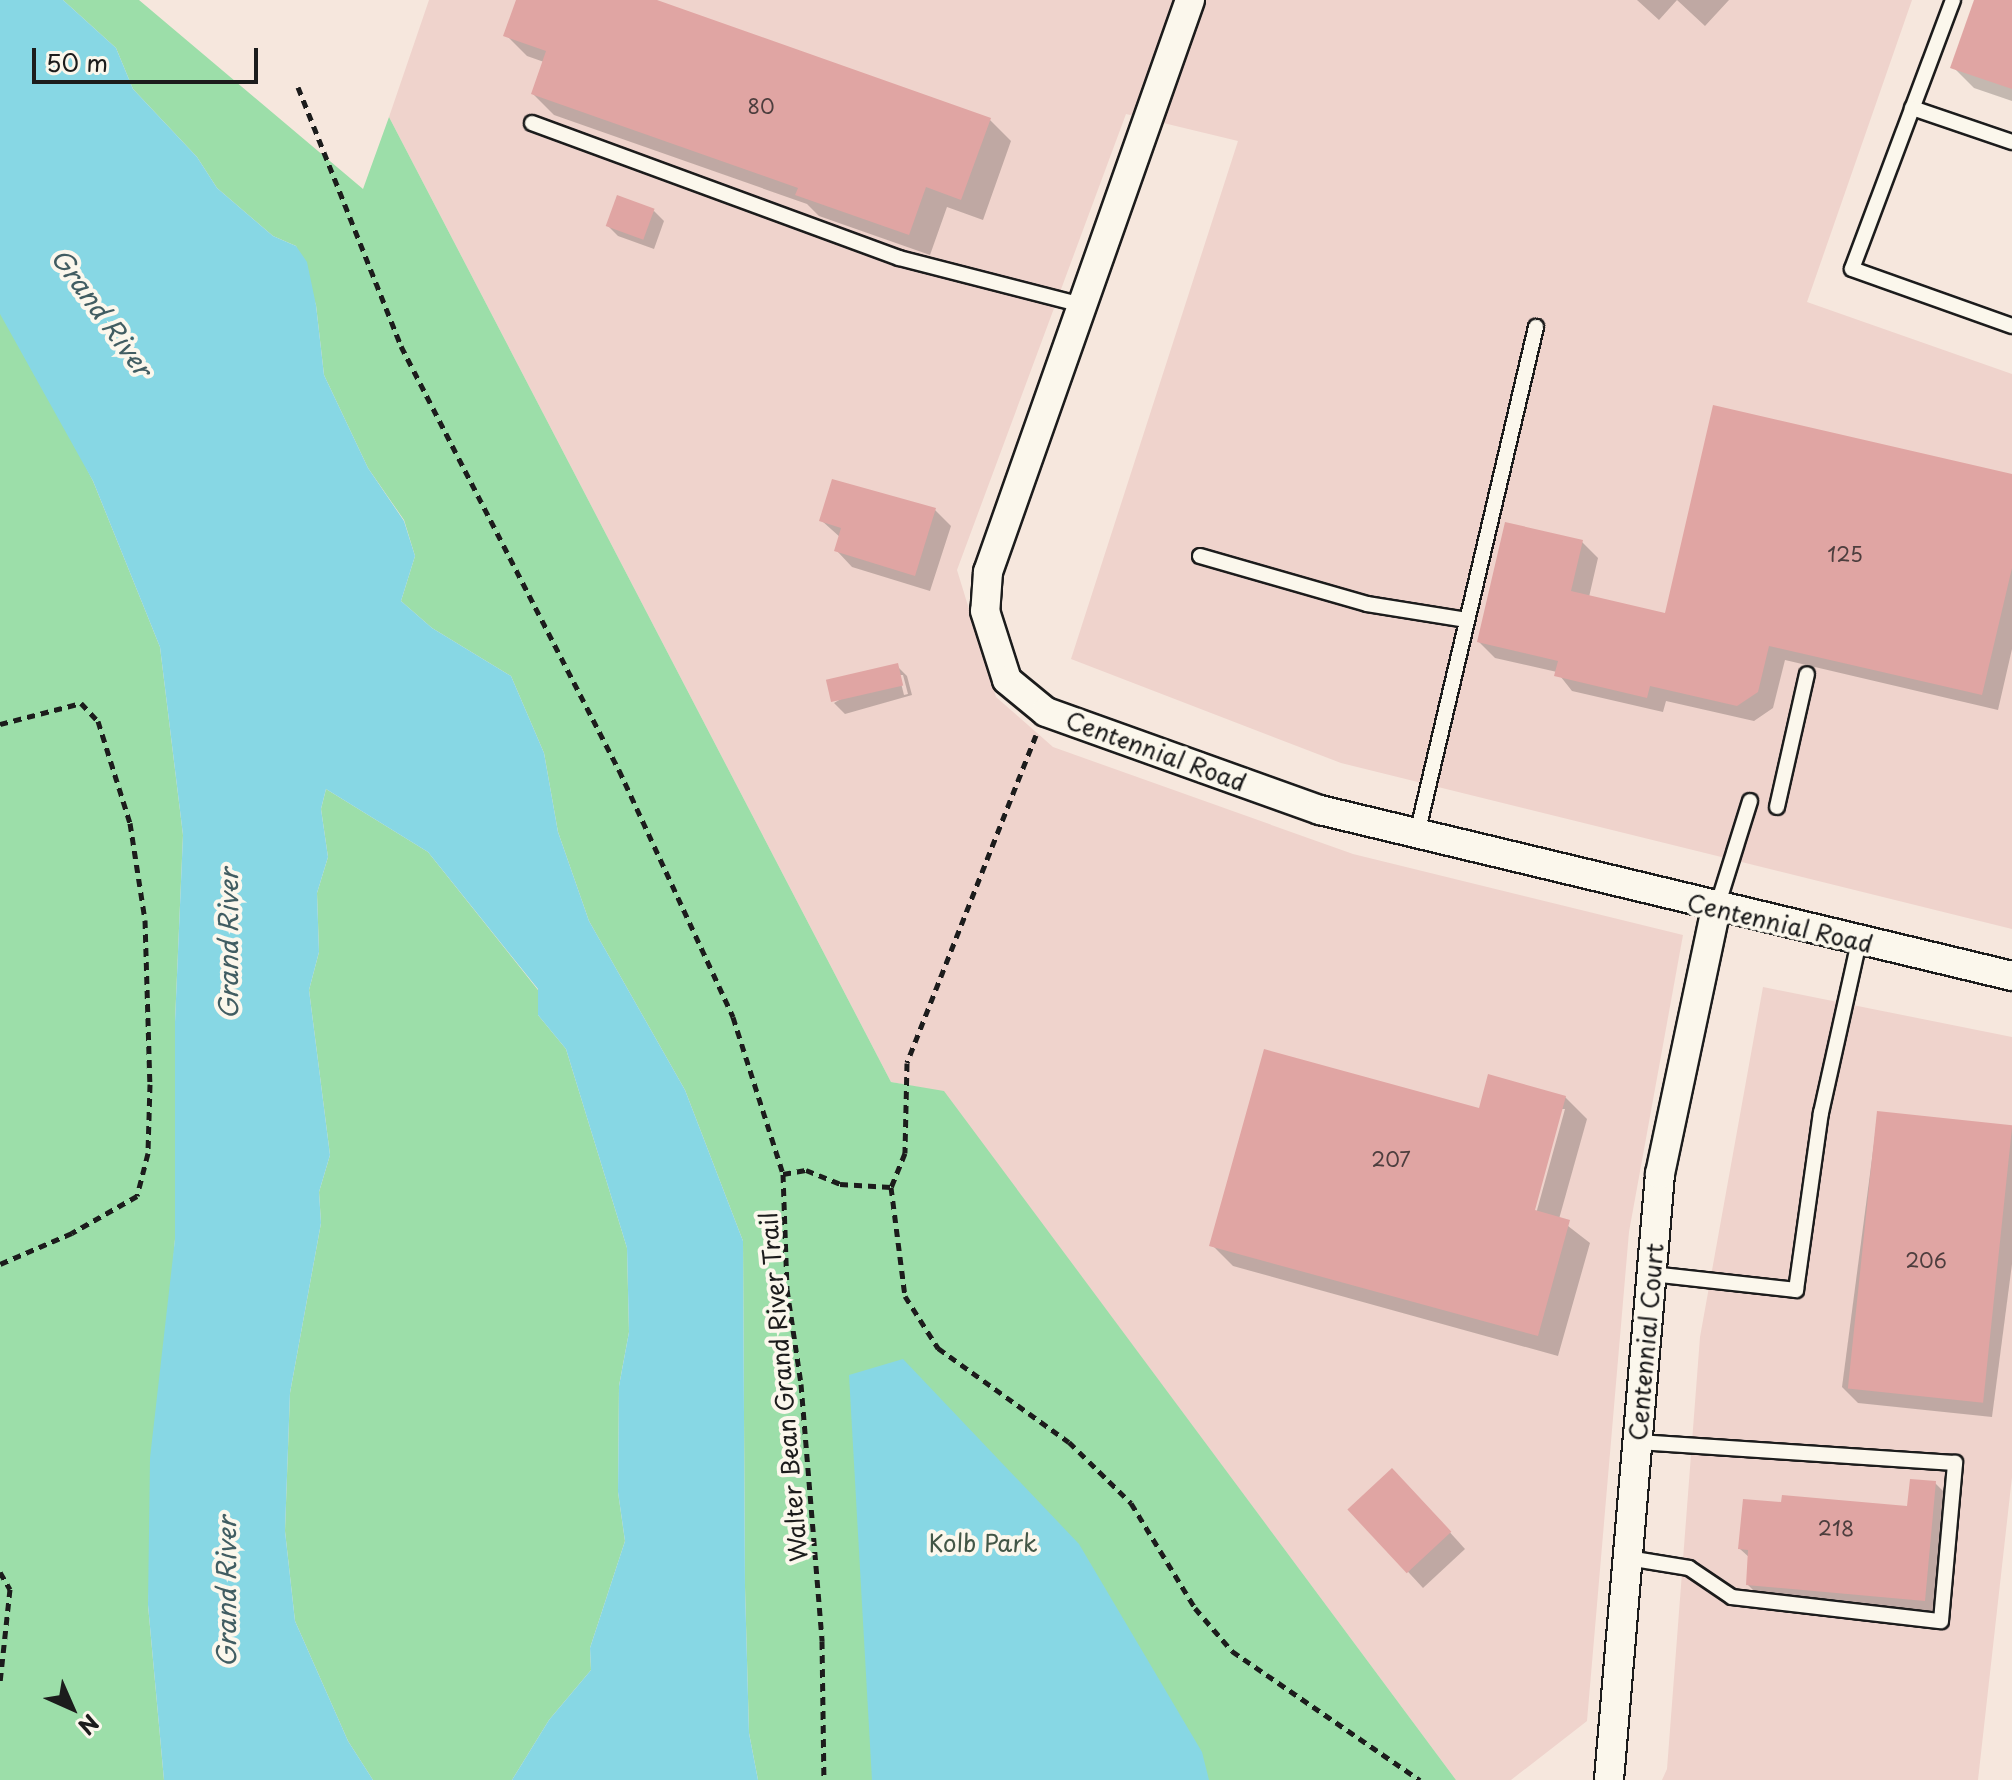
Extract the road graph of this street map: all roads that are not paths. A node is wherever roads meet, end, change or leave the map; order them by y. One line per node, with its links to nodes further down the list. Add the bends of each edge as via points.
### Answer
1 (1190, 0): 6 (street, Centennial Road)
2 (1953, 0): 3 (lane)
3 (1912, 108): 5 (lane); 7 (lane, via 1852,269)
4 (532, 123): 6 (lane, via 899,258)
5 (2012, 142)
6 (1082, 305): 14 (street, Centennial Road, via 988,572 985,611 1007,680 1046,712 1320,810)
7 (2012, 326)
8 (1536, 327): 10 (lane)
9 (1200, 556): 10 (lane, via 1367,604)
10 (1467, 620): 14 (lane)
11 (1807, 674): 13 (lane)
12 (1750, 801): 15 (lane)
13 (1777, 807)
14 (1417, 834): 15 (street, Centennial Road)
15 (1716, 909): 16 (street, Centennial Road); 18 (street, Centennial Court, via 1660,1174)
16 (1859, 941): 17 (street, Centennial Road); 18 (lane, via 1821,1113 1796,1290)
17 (2012, 976)
18 (1652, 1274): 19 (street, Centennial Court)
19 (1638, 1442): 20 (street, Centennial Court); 20 (lane, via 1955,1463 1941,1621 1732,1597 1689,1568)
20 (1628, 1558): 21 (street, Centennial Court)
21 (1609, 1780)

